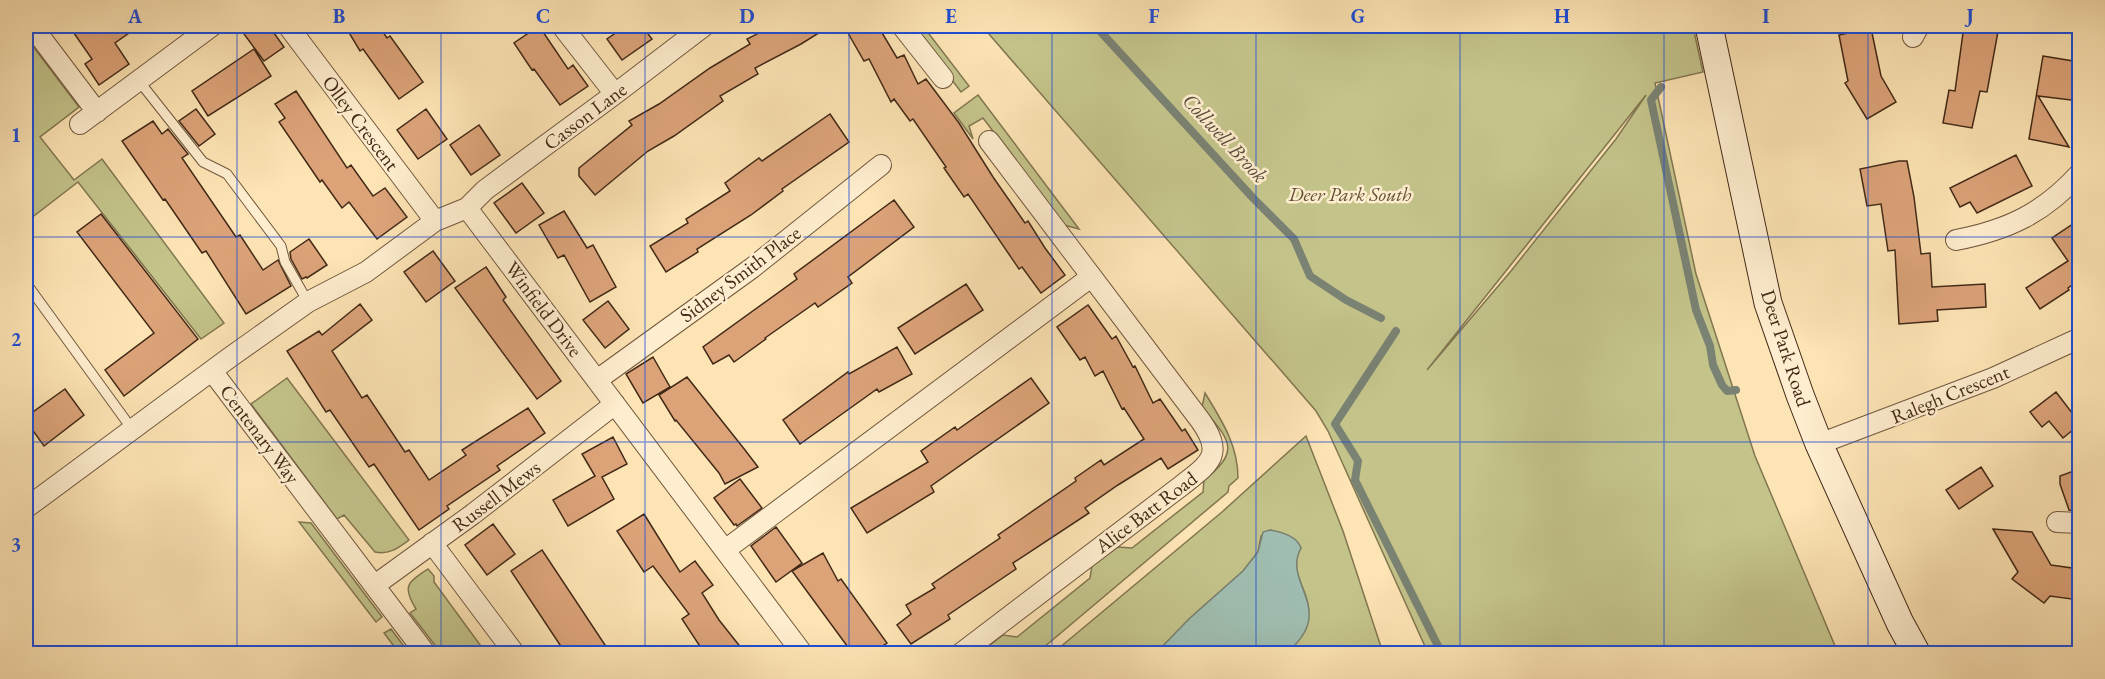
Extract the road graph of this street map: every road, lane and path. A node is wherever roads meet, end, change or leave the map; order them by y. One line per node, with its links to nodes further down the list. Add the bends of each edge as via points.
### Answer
1 (32, 26): 11 (street)
2 (212, 26): 9 (street)
3 (288, 26): 17 (street, Olley Crescent)
4 (562, 26): 10 (street)
5 (704, 26): 10 (street, Casson Lane)
6 (902, 26): 8 (street)
7 (1708, 26): 27 (street, Deer Park Road, via 1768,303)
8 (943, 78)
9 (139, 81): 11 (street); 21 (lane, via 203,162 227,174 281,246 285,262)
10 (615, 94): 16 (street, Casson Lane, via 485,190)
11 (97, 112): 12 (street)
12 (80, 124)
13 (989, 141): 19 (street, Alice Batt Road)
14 (881, 165): 24 (street, Sidney Smith Place, via 752,267)
15 (2079, 173): 18 (street, via 2040,209 1988,233)
16 (467, 208): 17 (street); 24 (street, Winfield Drive)
17 (435, 221): 21 (street, via 366,272)
18 (1956, 240)
19 (1091, 277): 32 (street); 37 (street, Alice Batt Road, via 1209,433 1213,442 1210,459 1181,486)
20 (26, 283): 26 (lane)
21 (308, 302): 23 (street)
22 (2079, 338): 27 (street, Ralegh Crescent, via 1993,378)
23 (212, 371): 26 (street, Centenary Way); 33 (street, Centenary Way)
24 (597, 380): 25 (street, Winfield Drive)
25 (615, 405): 31 (street, Russell Mews); 32 (street, Winfield Drive)
26 (132, 429): 28 (street, Centenary Way)
27 (1820, 444): 38 (street, Deer Park Road)
28 (26, 508)
29 (2057, 522): 30 (street)
30 (2079, 523)
31 (432, 543): 33 (street, Russell Mews); 35 (street)
32 (725, 550): 36 (street, Winfield Drive)
33 (375, 585): 34 (street, Centenary Way)
34 (426, 654)
35 (515, 654)
36 (803, 654)
37 (960, 654)
38 (1917, 654)

